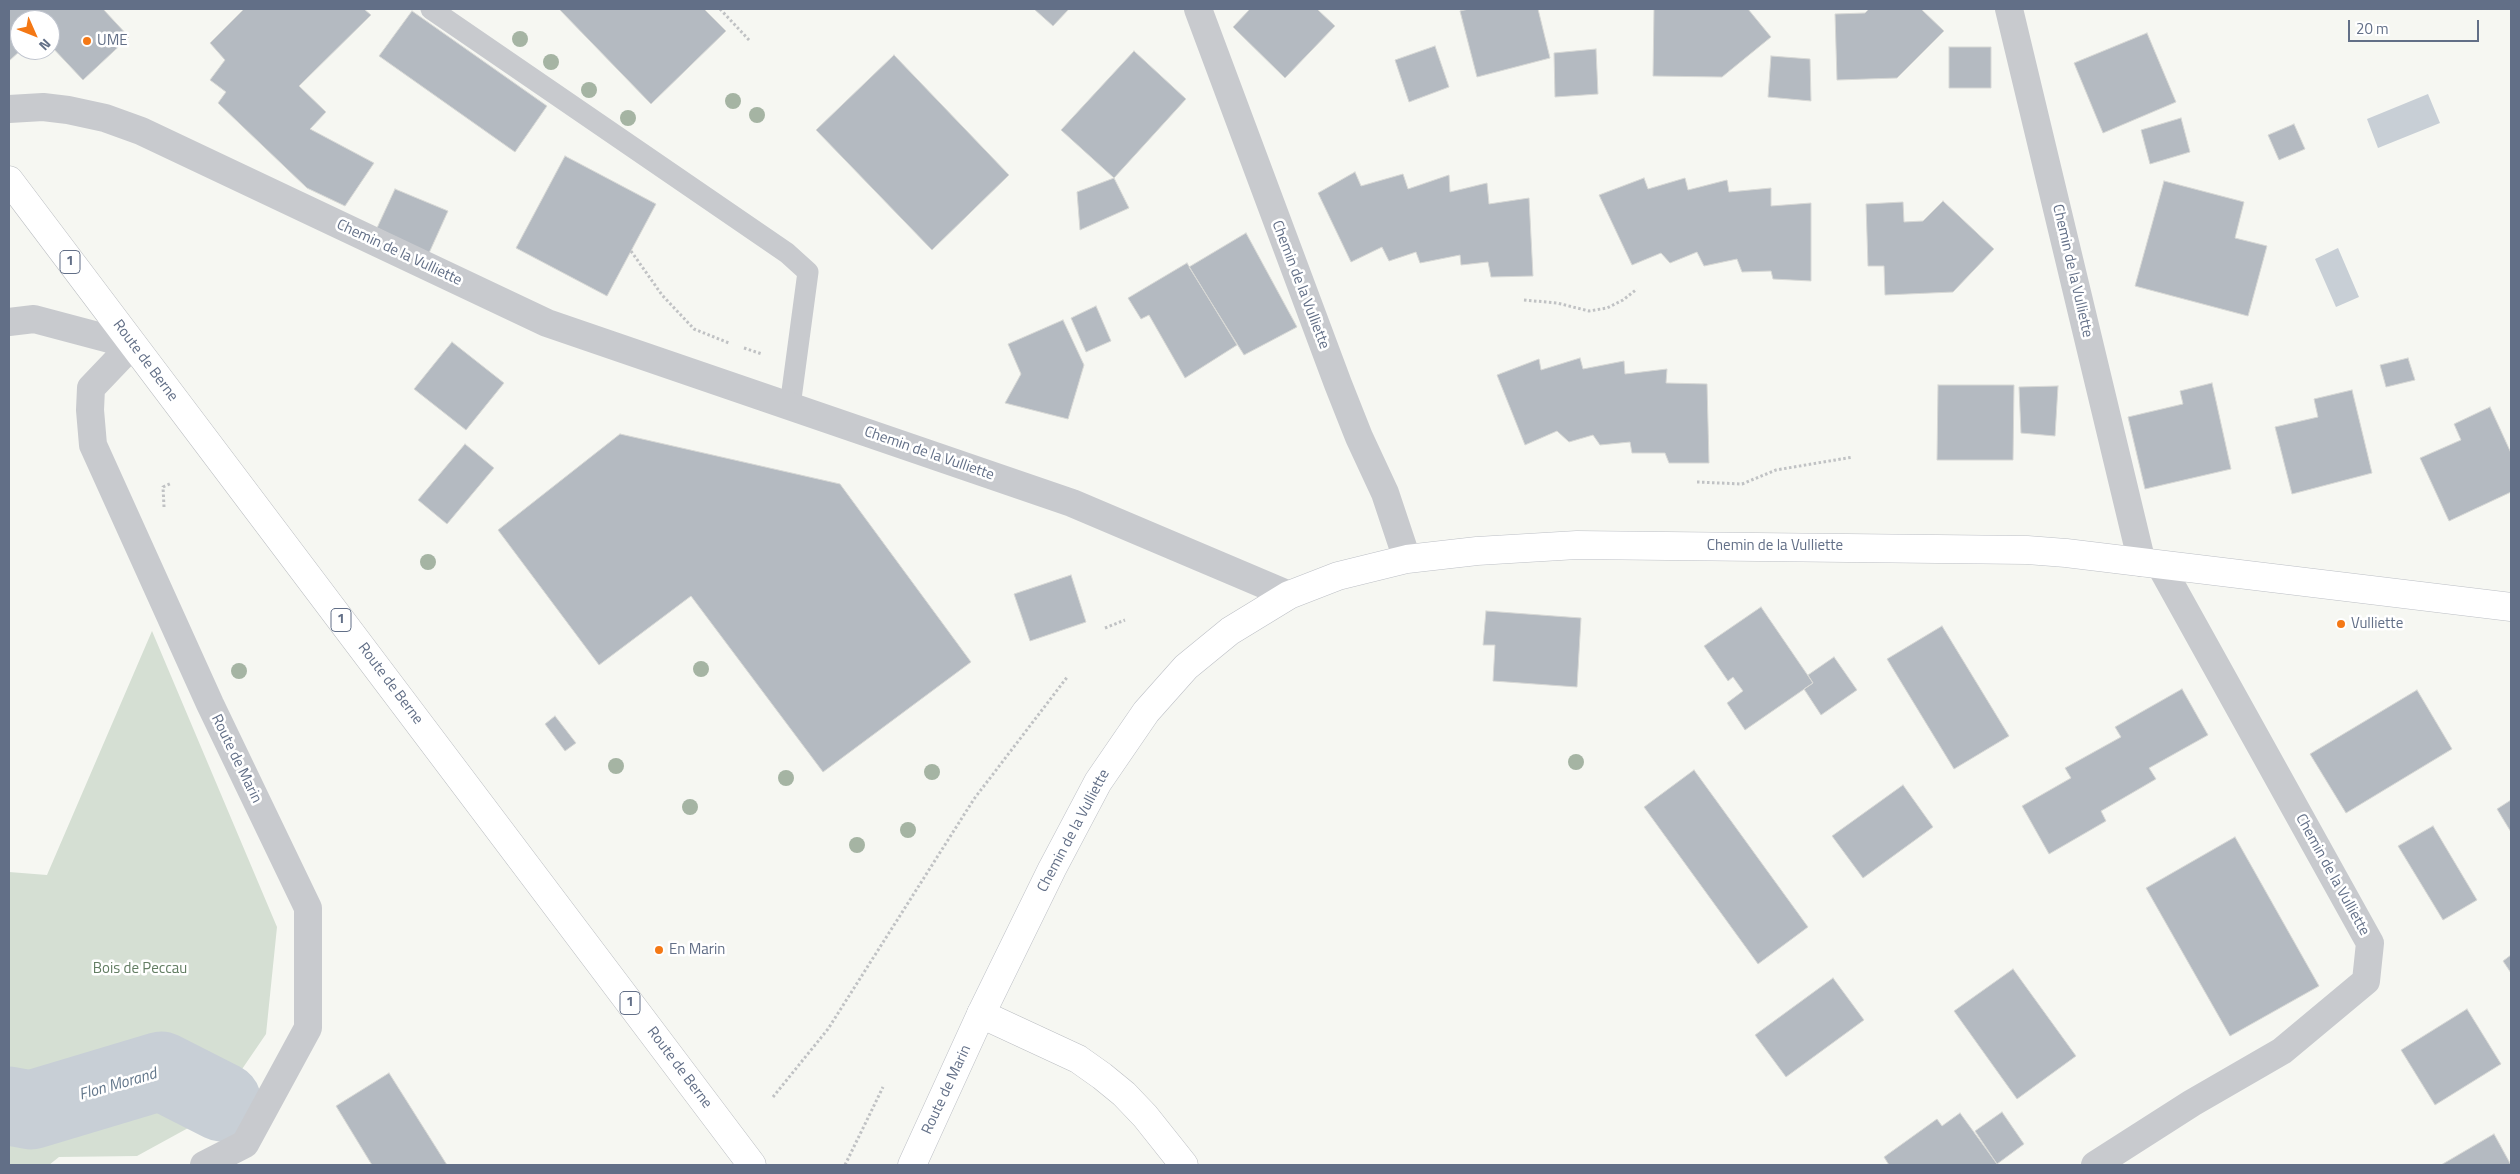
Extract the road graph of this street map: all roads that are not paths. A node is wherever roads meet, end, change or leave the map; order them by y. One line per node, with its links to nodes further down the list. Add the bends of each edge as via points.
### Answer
1 (431, 9): 8 (lane, via 787,253 808,272)
2 (1198, 9): 9 (street, Chemin de la Vulliette, via 1324,348 1385,493)
3 (2009, 9): 10 (street, Chemin de la Vulliette)
4 (9, 108): 8 (street, Chemin de la Vulliette, via 68,110 105,118 141,131 547,323)
5 (9, 180): 7 (main road, Route de Berne / 1)
6 (9, 322): 7 (street, via 34,319)
7 (132, 345): 14 (street, Route de Marin, via 91,388 93,445 210,704 308,908 308,1028 245,1144); 15 (main road, Route de Berne / 1)
8 (790, 406): 11 (street, Chemin de la Vulliette, via 1072,503)
9 (1407, 559): 10 (main road, Chemin de la Vulliette, via 1576,545 2037,551); 11 (main road, Chemin de la Vulliette, via 1338,576)
10 (2151, 564): 12 (main road, Chemin de la Vulliette); 18 (street, Chemin de la Vulliette, via 2370,943 2366,981 2282,1051)
11 (1289, 595): 13 (main road, Chemin de la Vulliette, via 1210,646 1186,667 1146,712 1083,810)
12 (2511, 607)
13 (981, 1014): 16 (main road, Route de Marin); 17 (main road, via 1078,1059 1102,1076 1145,1116)
14 (204, 1165)
15 (752, 1165)
16 (912, 1165)
17 (1184, 1165)
18 (2095, 1165)

